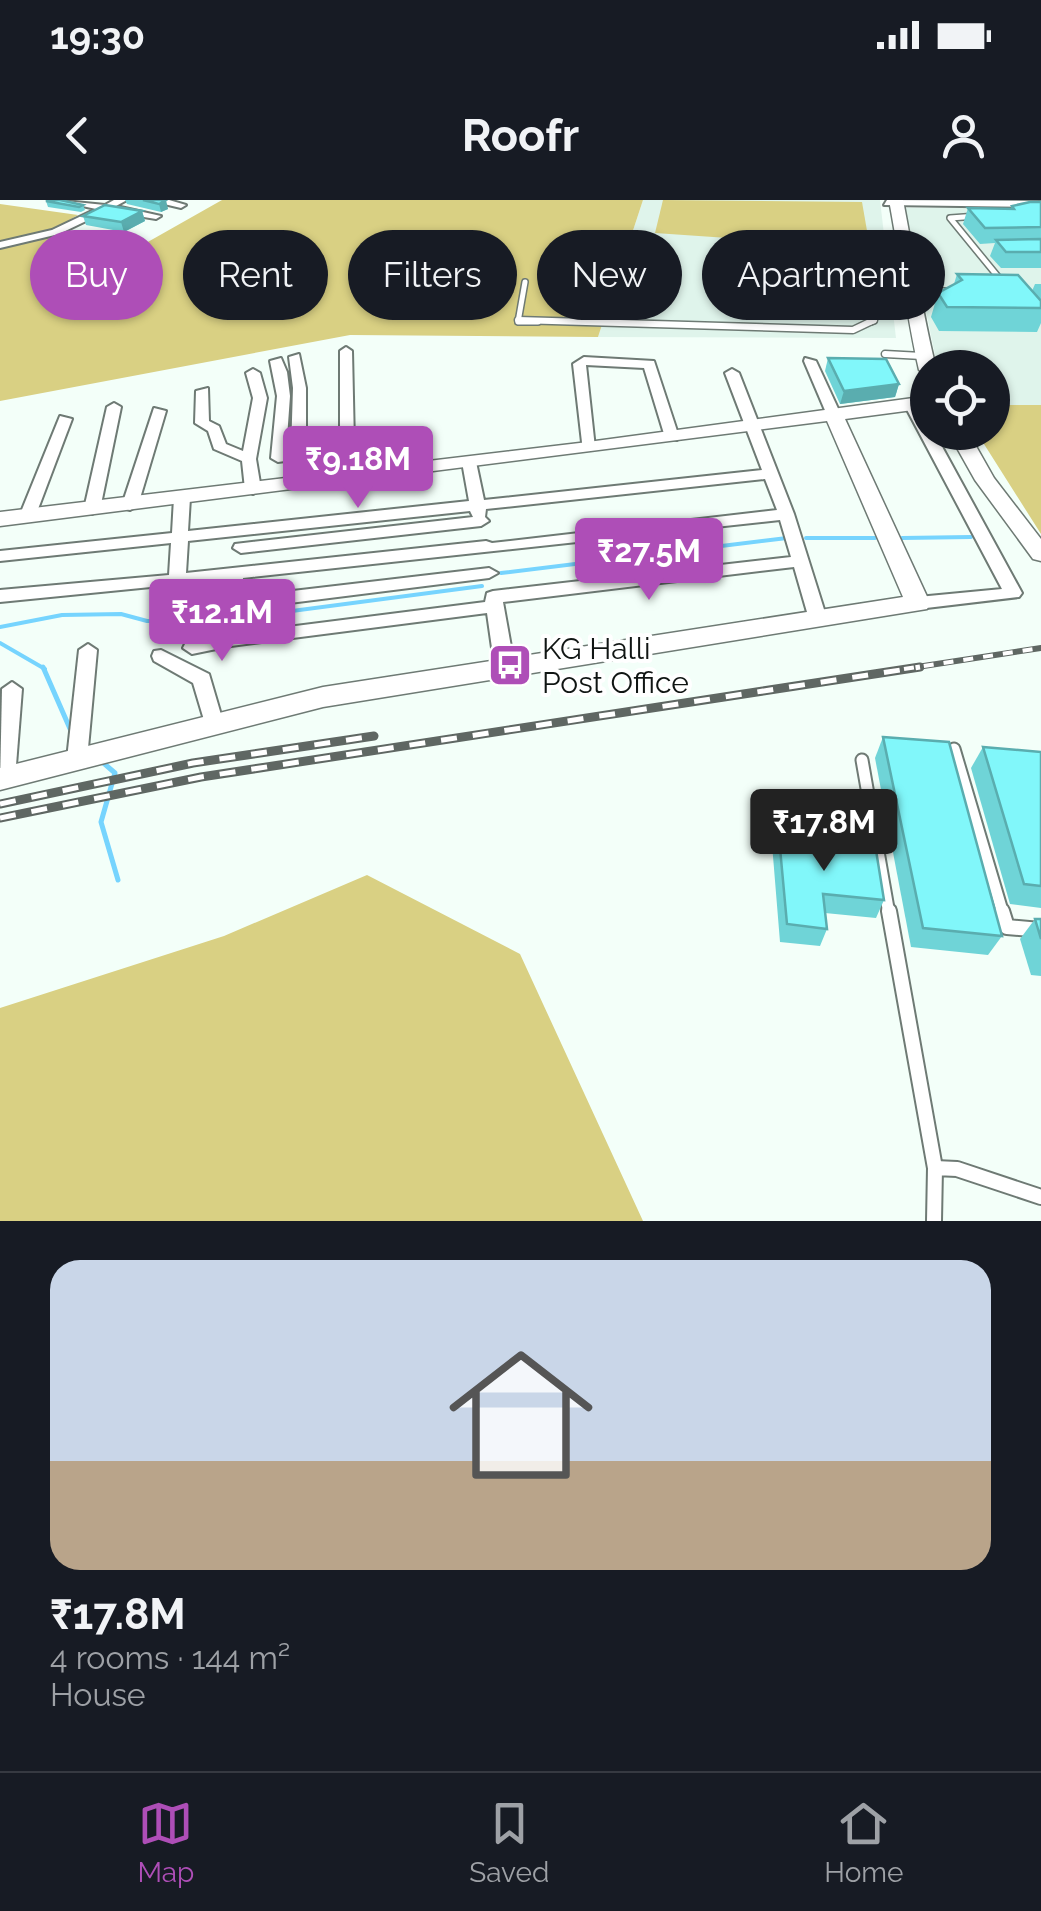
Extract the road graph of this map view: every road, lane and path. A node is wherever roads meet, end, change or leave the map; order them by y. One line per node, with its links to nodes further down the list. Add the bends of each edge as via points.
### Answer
1 (60, 200): 7 (street)
2 (122, 200): 7 (street)
3 (152, 200): 6 (street)
4 (892, 202): 5 (street); 12 (main road)
5 (1041, 204)
6 (181, 205)
7 (106, 208): 8 (street); 10 (street)
8 (156, 216)
9 (987, 216): 14 (lane, via 950,218)
10 (87, 217): 11 (street); 13 (street)
11 (136, 226)
12 (899, 230)
13 (0, 245)
14 (975, 250): 15 (lane); 19 (lane, via 1010,292)
15 (992, 250)
16 (525, 282): 20 (lane, via 518,322 853,330)
17 (945, 291): 18 (lane)
18 (962, 292)
19 (994, 292)
20 (874, 320)
21 (915, 320): 22 (main road)
22 (922, 350)
23 (346, 352): 42 (street, via 347,444)
24 (885, 354): 26 (lane)
25 (296, 357): 42 (street)
26 (910, 360)
27 (276, 361): 42 (street, via 284,399 278,458)
28 (810, 361): 35 (street)
29 (252, 372): 43 (street, via 260,398)
30 (732, 373): 37 (street)
31 (203, 391): 43 (street, via 202,423 214,429 219,446)
32 (910, 404): 35 (main road)
33 (114, 406): 50 (street)
34 (159, 411): 49 (street)
35 (834, 415): 37 (main road); 66 (main road)
36 (65, 420): 53 (street)
37 (750, 427): 38 (main road); 45 (street)
38 (672, 437): 39 (main road); 39 (street, via 650,364 584,361 579,364)
39 (588, 448): 44 (main road)
40 (942, 450): 66 (street, via 1012,593)
41 (969, 450): 58 (main road)
42 (297, 455): 46 (street)
43 (249, 459): 47 (street)
44 (469, 462): 46 (main road); 51 (street)
45 (769, 474): 51 (street); 52 (street)
46 (303, 483): 47 (main road)
47 (252, 489): 48 (main road)
48 (182, 498): 49 (main road); 55 (street)
49 (130, 504): 50 (main road)
50 (92, 509): 53 (main road)
51 (479, 513): 55 (street); 56 (street); 57 (street)
52 (786, 514): 57 (street); 60 (street)
53 (28, 517): 54 (main road)
54 (0, 520)
55 (180, 538): 59 (street); 63 (street)
56 (241, 548)
57 (486, 548): 61 (street); 62 (street)
58 (1041, 554)
59 (0, 556)
60 (800, 561): 65 (street); 68 (street)
61 (489, 573): 65 (street); 67 (street)
62 (234, 574): 63 (street); 67 (street)
63 (177, 582): 64 (street)
64 (0, 596)
65 (494, 602): 69 (street); 73 (street)
66 (918, 603): 68 (main road)
67 (233, 604): 69 (street)
68 (818, 619): 73 (main road)
69 (231, 640): 70 (street)
70 (192, 648)
71 (88, 650): 77 (street)
72 (161, 656): 75 (street, via 202,678)
73 (505, 669): 75 (main road, via 402,682)
74 (8, 695): 79 (street)
75 (214, 725): 77 (main road)
76 (954, 749): 80 (lane, via 1007,927)
77 (77, 759): 79 (main road)
78 (862, 760): 81 (lane)
79 (2, 778)
80 (1041, 930)
81 (935, 1168): 82 (lane); 83 (lane)
82 (1041, 1197)
83 (934, 1221)

